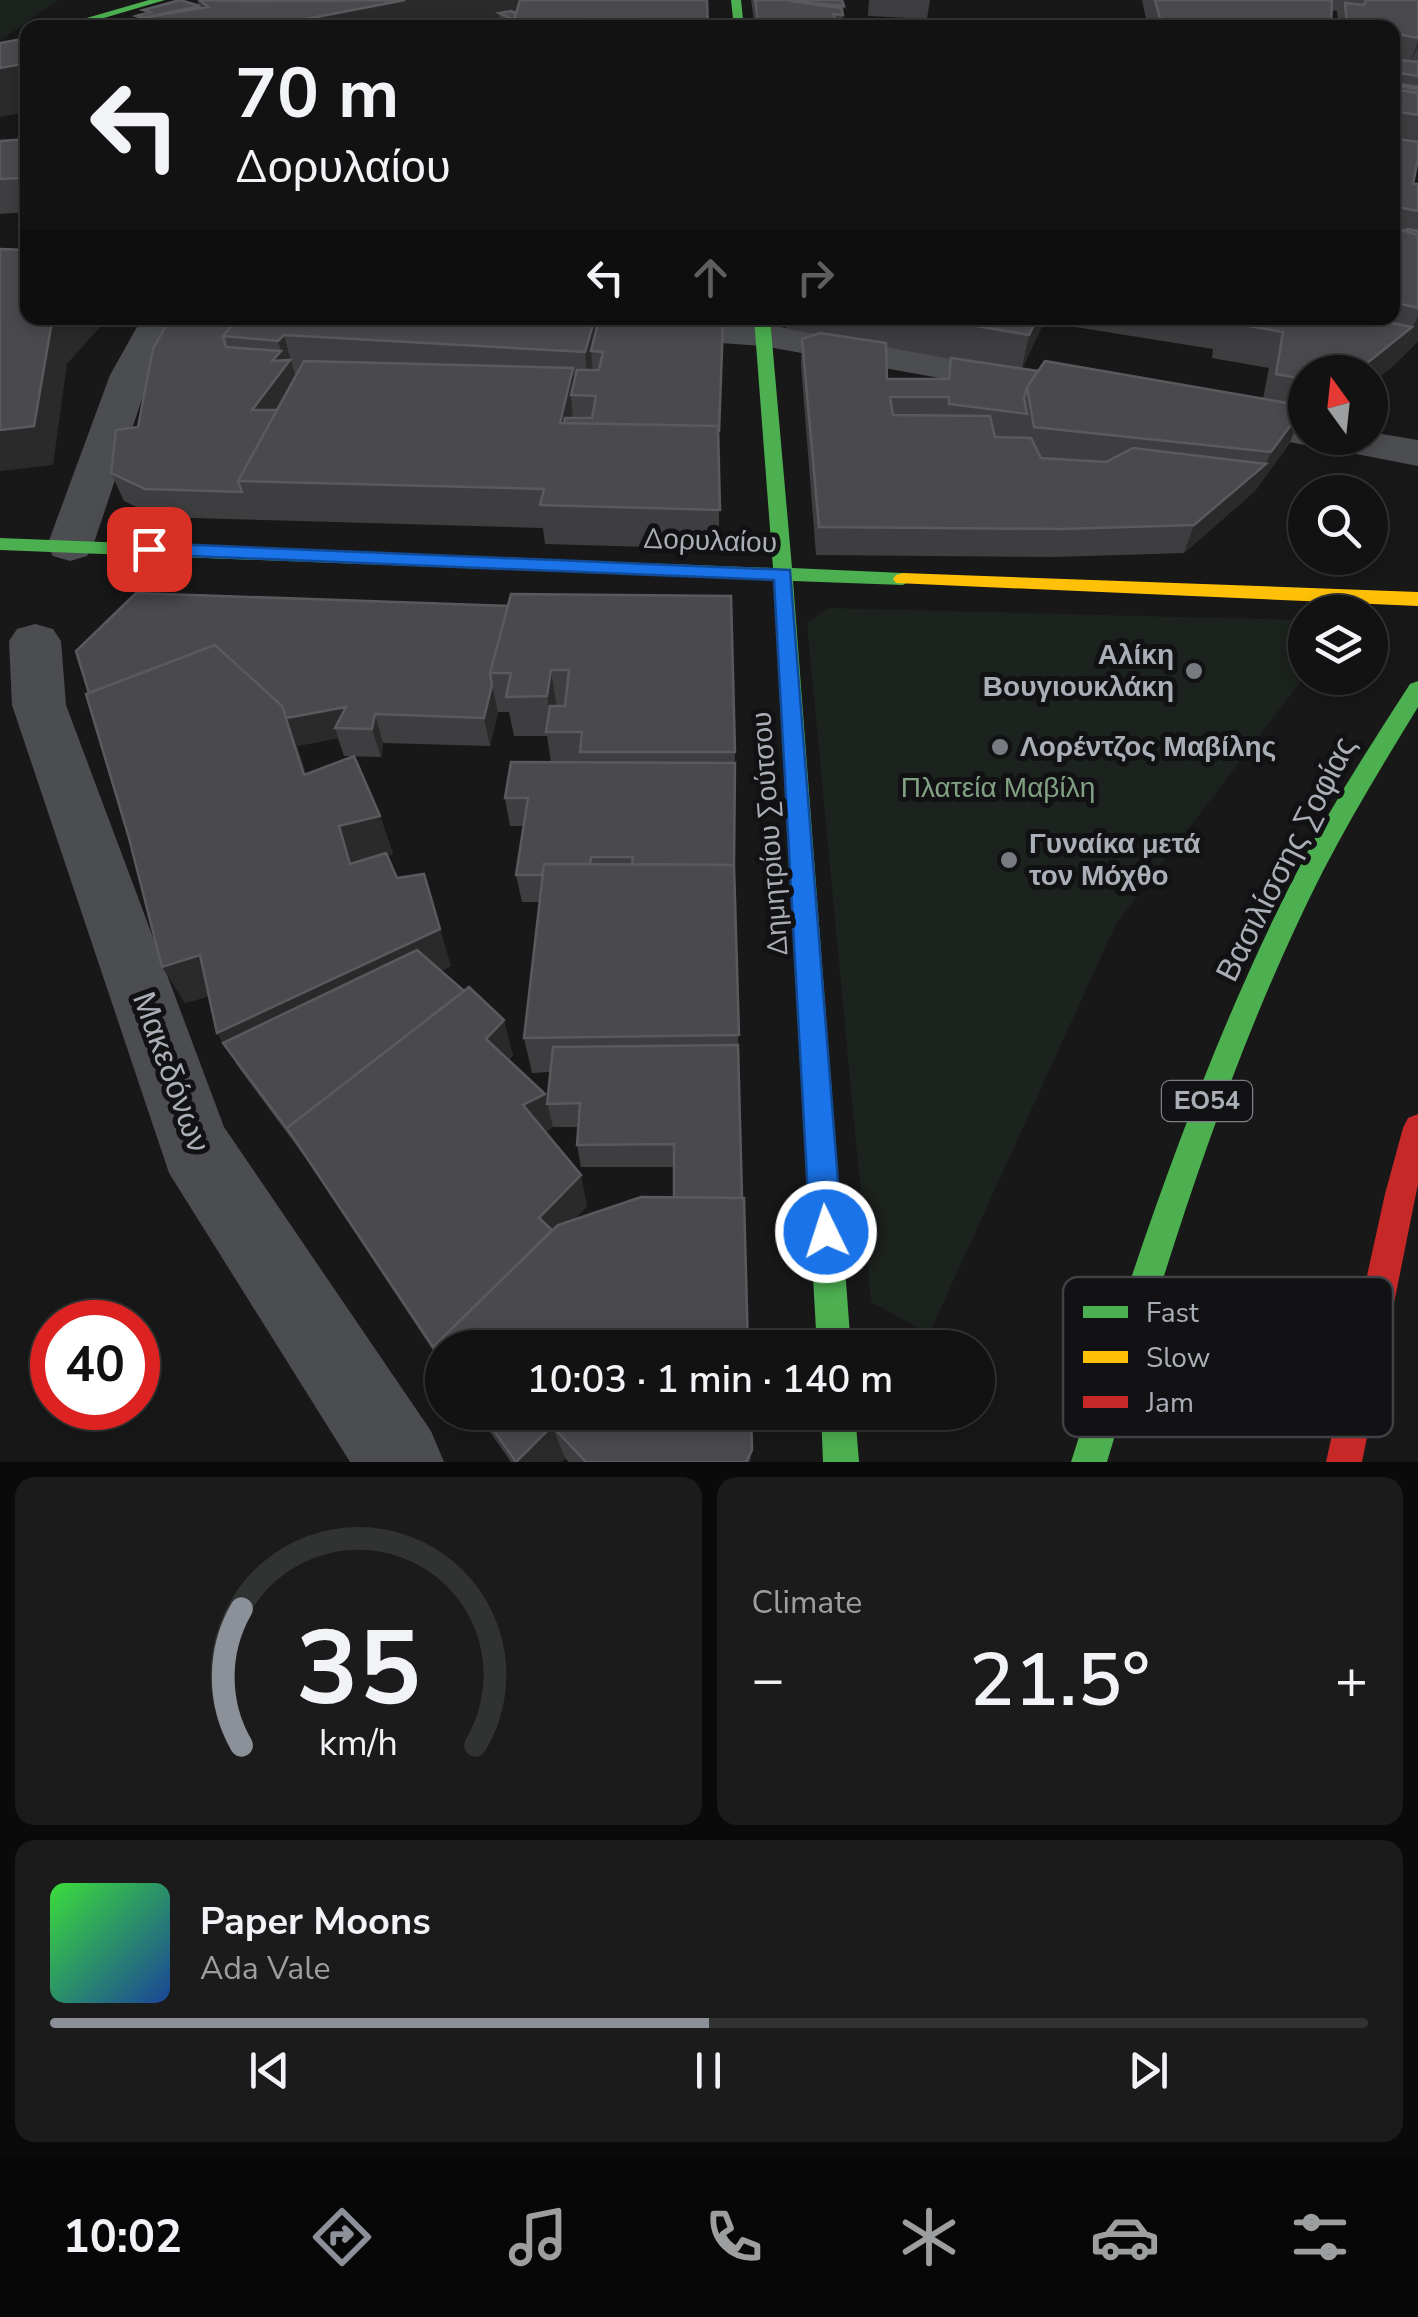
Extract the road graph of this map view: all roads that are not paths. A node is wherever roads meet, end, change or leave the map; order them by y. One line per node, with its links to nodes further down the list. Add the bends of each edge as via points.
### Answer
1 (160, 0): 2 (street)
2 (86, 20)
3 (156, 325): 12 (street, via 130,375)
4 (732, 325): 5 (street)
5 (762, 326): 6 (street); 13 (street, Δημητρίου Σούτσου)
6 (1053, 387)
7 (1189, 411): 8 (street)
8 (1288, 429)
9 (1388, 447): 10 (street)
10 (1418, 452)
11 (0, 544): 12 (street, Δορυλαίου)
12 (70, 546): 13 (street, Δορυλαίου)
13 (783, 574): 14 (street, Δορυλαίου); 20 (street, Δημητρίου Σούτσου)
14 (1418, 599)
15 (35, 641): 24 (street, Μακεδόνων, via 40,705 195,1148)
16 (1418, 689): 18 (street, Βασιλίσσης Σοφίας / ΕΟ54, via 1371,758 1284,918 1210,1093)
17 (1418, 1128): 19 (street)
18 (1147, 1277)
19 (1383, 1277)
20 (833, 1330)
21 (839, 1430): 25 (street)
22 (1097, 1437): 26 (street, Βασιλίσσης Σοφίας / ΕΟ54)
23 (1349, 1437): 27 (street)
24 (400, 1462)
25 (842, 1462)
26 (1089, 1462)
27 (1344, 1462)

